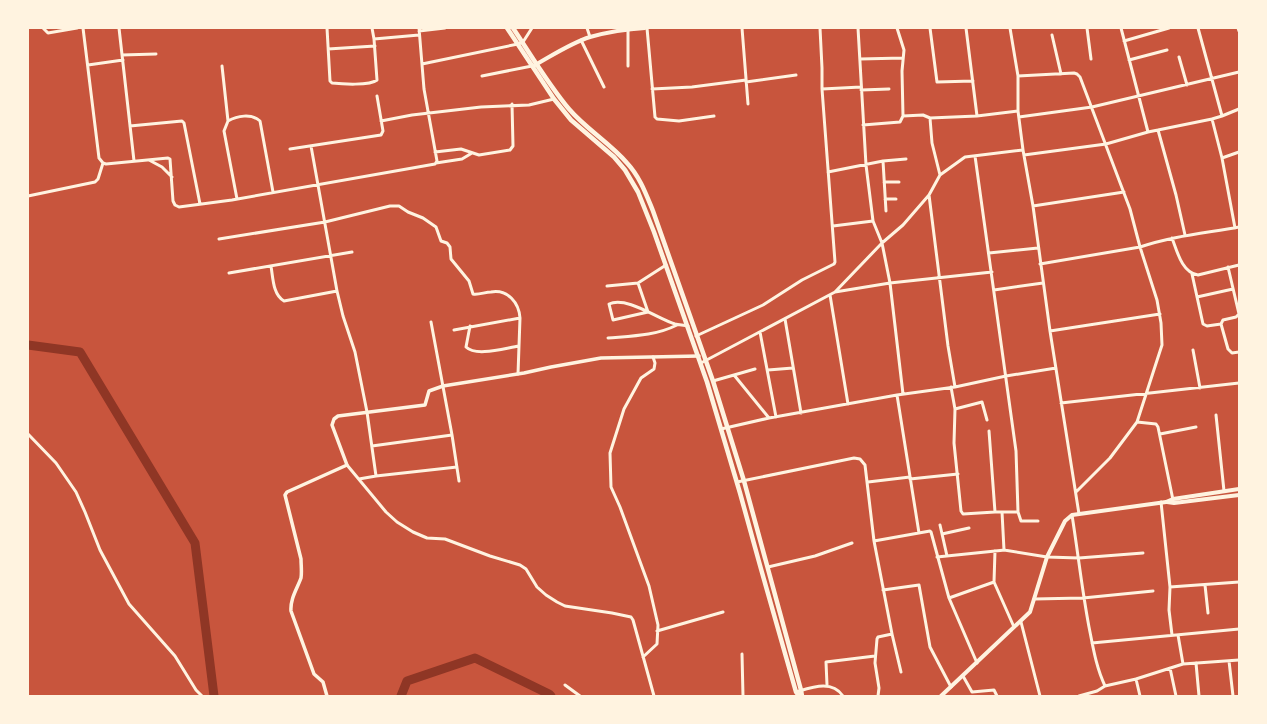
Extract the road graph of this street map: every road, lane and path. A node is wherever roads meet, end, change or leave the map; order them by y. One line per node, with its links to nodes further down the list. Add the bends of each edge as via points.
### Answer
1 (43, 28): 2 (street, via 48,33)
2 (77, 28)
3 (83, 28): 44 (street)
4 (119, 28): 36 (street)
5 (327, 28): 33 (street)
6 (372, 28): 28 (street)
7 (445, 28): 25 (street)
8 (507, 28): 31 (main road)
9 (513, 28): 31 (main road)
10 (587, 28): 27 (street)
11 (646, 28): 24 (main road); 58 (street)
12 (742, 28): 54 (street)
13 (820, 28): 61 (street)
14 (858, 28): 39 (street)
15 (897, 28): 38 (street, via 904,50)
16 (930, 28): 55 (street, via 937,82)
17 (966, 28): 55 (street)
18 (1010, 28): 52 (street)
19 (1087, 28): 40 (street)
20 (1121, 28): 30 (street)
21 (1168, 28): 30 (street)
22 (1198, 28): 53 (street)
23 (531, 29): 31 (street)
24 (628, 29): 27 (main road); 47 (street)
25 (419, 31): 28 (street); 43 (street)
26 (1052, 35): 49 (street)
27 (590, 37): 29 (main road)
28 (374, 39): 32 (street)
29 (581, 40): 45 (main road); 57 (street)
30 (1124, 41): 42 (street)
31 (520, 43): 43 (street); 45 (main road)
32 (375, 46): 33 (street); 33 (street, via 377,80 370,83 330,82)
33 (328, 49)
34 (1167, 50): 42 (street)
35 (156, 54): 36 (street)
36 (122, 55): 41 (street)
37 (1179, 57): 56 (street)
38 (903, 58): 39 (street); 72 (street)
39 (860, 59): 59 (street)
40 (1091, 59)
41 (123, 60): 44 (street); 81 (street)
42 (1129, 60): 63 (street)
43 (422, 64): 70 (street)
44 (88, 65): 98 (street, via 99,158)
45 (534, 65): 50 (street); 64 (main road); 161 (main road, via 568,108 618,153 636,174 653,211)
46 (222, 66): 78 (street)
47 (628, 66)
48 (1239, 72): 53 (street)
49 (1061, 74): 52 (street); 67 (street, via 1074,73 1080,77)
50 (482, 76)
51 (796, 76): 54 (street)
52 (1018, 76): 69 (street)
53 (1211, 80): 56 (street); 74 (street)
54 (746, 81): 58 (street); 66 (street)
55 (973, 81): 73 (street)
56 (1187, 85): 63 (street)
57 (604, 87)
58 (652, 89): 71 (street, via 655,118 680,121)
59 (861, 89): 60 (street); 61 (street); 80 (street)
60 (889, 89)
61 (822, 90): 101 (street)
62 (377, 96): 79 (street)
63 (1139, 97): 67 (street); 83 (street)
64 (554, 99): 65 (street, via 529,104); 131 (main road, via 571,120 614,157 633,182)
65 (512, 104): 70 (street); 90 (street, via 510,150 478,155)
66 (748, 104)
67 (1092, 107): 75 (street); 84 (street)
68 (1239, 109): 74 (street)
69 (1018, 111): 73 (street); 75 (street)
70 (428, 113): 79 (street); 88 (street)
71 (714, 116)
72 (903, 116): 76 (street, via 923,115); 80 (street, via 900,122)
73 (977, 116): 76 (street)
74 (1222, 116): 77 (street)
75 (1019, 117): 87 (street)
76 (930, 118): 102 (street, via 932,143)
77 (1212, 119): 82 (street); 93 (street)
78 (228, 121): 107 (street, via 243,116 252,116 260,121); 111 (street, via 224,130)
79 (381, 121): 85 (street, via 381,135)
80 (864, 125): 100 (street)
81 (130, 126): 96 (street); 114 (street, via 182,121 184,123)
82 (1158, 130): 83 (street); 121 (street)
83 (1148, 132): 84 (street)
84 (1106, 144): 91 (street); 108 (street)
85 (311, 146): 86 (street); 106 (street)
86 (290, 149)
87 (1023, 150): 91 (street); 92 (street)
88 (435, 152): 90 (street, via 457,149); 99 (street)
89 (1239, 152): 93 (street)
90 (472, 153): 99 (street, via 462,159)
91 (1024, 155): 115 (street)
92 (975, 156): 102 (street, via 965,157); 128 (street)
93 (1222, 158): 120 (street)
94 (906, 159): 97 (street)
95 (148, 160): 96 (street); 103 (street, via 162,167); 103 (street, via 170,159)
96 (134, 161): 98 (street)
97 (883, 161): 100 (street); 104 (street)
98 (102, 163): 110 (street, via 96,182)
99 (436, 163): 106 (street)
100 (866, 165): 101 (street); 117 (street)
101 (828, 172): 119 (street)
102 (940, 175): 109 (street)
103 (172, 177): 114 (street, via 175,205 179,207)
104 (884, 182): 105 (street); 112 (street)
105 (900, 182)
106 (319, 184): 107 (street); 118 (street)
107 (274, 192): 111 (street)
108 (1124, 192): 115 (street); 125 (street)
109 (929, 195): 124 (street, via 903,225); 138 (street)
110 (28, 196)
111 (237, 199): 114 (street)
112 (885, 199): 113 (street); 116 (street)
113 (896, 199)
114 (200, 204)
115 (1032, 206): 126 (street)
116 (886, 211)
117 (873, 221): 119 (street); 124 (street)
118 (326, 222): 123 (street); 129 (street); 151 (street, via 399,206 436,227 441,241 449,245 451,259 469,281 473,294 493,291 511,297)
119 (832, 226): 161 (street, via 834,264 802,280 763,305)
120 (1237, 227): 121 (street)
121 (1185, 236): 122 (street)
122 (1172, 238): 125 (street); 137 (street, via 1184,266)
123 (219, 239)
124 (882, 243): 141 (street); 146 (street)
125 (1140, 247): 130 (street); 150 (street)
126 (1038, 248): 128 (street); 130 (street)
127 (352, 252): 129 (street)
128 (989, 253): 135 (street)
129 (332, 256): 133 (street); 145 (street)
130 (1040, 264): 139 (street)
131 (666, 265): 140 (street); 157 (main road)
132 (1239, 265): 134 (street)
133 (271, 266): 136 (street); 145 (street, via 275,290 284,301)
134 (1228, 267): 137 (street, via 1198,275); 143 (street)
135 (992, 272): 138 (street); 144 (street)
136 (229, 273)
137 (1192, 274): 148 (street)
138 (940, 278): 141 (street); 179 (street)
139 (1043, 282): 144 (street); 159 (street)
140 (638, 283): 142 (street); 149 (street)
141 (890, 283): 146 (street); 181 (street)
142 (607, 286)
143 (1233, 289): 148 (street); 154 (street, via 1239,314 1223,320)
144 (994, 290): 175 (street)
145 (337, 291): 187 (street, via 355,352)
146 (835, 292): 147 (street)
147 (830, 295): 152 (street); 185 (street)
148 (1197, 297): 154 (street, via 1203,324)
149 (648, 312): 149 (street, via 613,320 609,304 622,303); 155 (street)
150 (1160, 314): 159 (street); 182 (street, via 1162,345)
151 (520, 318): 156 (street); 163 (street)
152 (785, 319): 160 (street); 169 (street)
153 (431, 322): 178 (street)
154 (1221, 324): 165 (street, via 1228,349 1232,353)
155 (677, 325): 157 (street); 162 (street, via 649,335)
156 (470, 326): 158 (street); 163 (street, via 466,344 468,349 478,352)
157 (688, 326): 166 (main road)
158 (454, 330)
159 (1050, 331): 170 (street)
160 (760, 332): 168 (street); 172 (street)
161 (696, 336): 168 (main road)
162 (608, 338)
163 (519, 346): 173 (street)
164 (1194, 350): 180 (street)
165 (1239, 352)
166 (699, 356): 167 (street); 168 (main road)
167 (653, 357): 173 (street, via 601,358); 253 (street, via 654,370 641,378 624,409 610,453 612,488 648,586 658,625)
168 (704, 362): 176 (main road); 196 (main road)
169 (794, 368): 172 (street); 188 (street)
170 (1056, 368): 175 (street); 184 (street)
171 (755, 369): 174 (street)
172 (768, 370): 191 (street)
173 (518, 374): 178 (street)
174 (734, 374): 176 (street); 190 (street)
175 (1006, 376): 179 (street); 220 (street, via 1016,451)
176 (713, 380): 194 (main road)
177 (1239, 383): 180 (street)
178 (443, 386): 187 (street, via 429,391 425,405); 200 (street)
179 (953, 387): 181 (street); 186 (street)
180 (1200, 388): 182 (street)
181 (903, 394): 183 (street)
182 (1146, 394): 184 (street); 193 (street)
183 (897, 395): 185 (street); 206 (street)
184 (1061, 403): 214 (street)
185 (848, 404): 188 (street)
186 (955, 409): 192 (street, via 982,402); 204 (street, via 954,443)
187 (367, 412): 201 (street); 202 (street, via 338,416 334,419 332,425)
188 (801, 413): 191 (street)
189 (1216, 415): 213 (street)
190 (769, 418): 191 (street); 194 (street)
191 (776, 418)
192 (987, 420)
193 (1137, 422): 199 (street, via 1156,424); 214 (street, via 1110,458)
194 (728, 427): 196 (street); 208 (main road)
195 (1196, 427): 199 (street)
196 (721, 429): 210 (main road)
197 (989, 431): 218 (street)
198 (28, 434): 275 (street, via 56,463 76,492 100,550 129,604 176,656)
199 (1160, 434): 216 (street)
200 (452, 435): 201 (street); 203 (street)
201 (372, 446): 205 (street)
202 (347, 465): 207 (street); 276 (street, via 285,495 302,568 291,611 314,674 323,682)
203 (457, 467): 205 (street); 209 (street)
204 (958, 474): 206 (street); 218 (street, via 962,513)
205 (376, 476): 207 (street)
206 (910, 478): 211 (street); 226 (street)
207 (359, 479): 260 (street, via 386,512 413,532 427,538 445,539 520,565 526,569 538,587 565,606 628,616 633,620)
208 (744, 480): 210 (street); 211 (street, via 854,458 860,459 866,465); 237 (main road)
209 (458, 481)
210 (737, 482): 274 (main road)
211 (868, 482): 228 (street)
212 (1239, 489): 213 (main road)
213 (1224, 491): 216 (main road)
214 (1076, 492): 221 (street)
215 (1239, 495): 216 (main road)
216 (1173, 501): 217 (main road)
217 (1161, 502): 221 (main road); 241 (street)
218 (995, 512): 219 (street)
219 (1002, 512): 220 (street); 230 (street)
220 (1018, 512): 223 (street, via 1021,521)
221 (1079, 514): 222 (main road)
222 (1072, 515): 235 (main road, via 1065,521); 236 (street)
223 (1038, 521)
224 (940, 525): 227 (street)
225 (970, 528): 227 (street)
226 (919, 533): 228 (street); 234 (street, via 931,532)
227 (942, 534): 233 (street)
228 (874, 541): 243 (street)
229 (852, 543): 237 (street, via 815,556)
230 (1006, 550): 231 (street); 235 (street)
231 (995, 551): 233 (street); 238 (street)
232 (1143, 553): 236 (street)
233 (947, 556): 234 (street)
234 (937, 557): 245 (street)
235 (1047, 557): 236 (street); 247 (main road)
236 (1079, 558): 246 (street)
237 (768, 567): 274 (main road)
238 (994, 582): 245 (street); 251 (street)
239 (1239, 582): 240 (street); 242 (street)
240 (1205, 585): 241 (street); 249 (street)
241 (1170, 587): 255 (street)
242 (1239, 588)
243 (883, 590): 254 (street); 273 (street, via 919,585 930,647)
244 (1153, 591): 246 (street)
245 (949, 598): 263 (street)
246 (1083, 598): 247 (street); 257 (street)
247 (1034, 599): 250 (main road, via 1030,612)
248 (723, 612): 253 (street)
249 (1208, 613)
250 (1021, 622): 251 (main road); 284 (street)
251 (1014, 627): 263 (main road)
252 (1239, 629): 256 (street)
253 (657, 631): 260 (street, via 657,644)
254 (892, 634): 259 (street, via 878,637); 267 (street)
255 (1172, 635): 256 (street); 257 (street)
256 (1178, 635): 265 (street)
257 (1092, 643): 272 (street, via 1095,660)
258 (742, 654): 279 (street)
259 (875, 656): 271 (street, via 826,662); 281 (street)
260 (643, 658): 278 (street)
261 (1229, 660): 262 (street); 264 (street); 289 (street)
262 (1239, 660)
263 (977, 663): 268 (main road)
264 (1196, 663): 265 (street); 288 (street)
265 (1183, 664): 266 (street)
266 (1170, 668): 269 (street); 287 (street)
267 (901, 672)
268 (964, 676): 273 (main road); 283 (street, via 972,692 994,690)
269 (1136, 678): 272 (street); 286 (street)
270 (565, 685): 277 (street)
271 (827, 685): 274 (street); 280 (street, via 840,691)
272 (1105, 686): 285 (street, via 1097,692)
273 (951, 687): 282 (main road)
274 (800, 693)
275 (202, 696)
276 (327, 696)
277 (580, 696)
278 (654, 696)
279 (743, 696)
280 (843, 696)
281 (878, 696)
282 (942, 696)
283 (997, 696)
284 (1040, 696)
285 (1079, 696)
286 (1140, 696)
287 (1176, 696)
288 (1199, 696)
289 (1233, 696)

